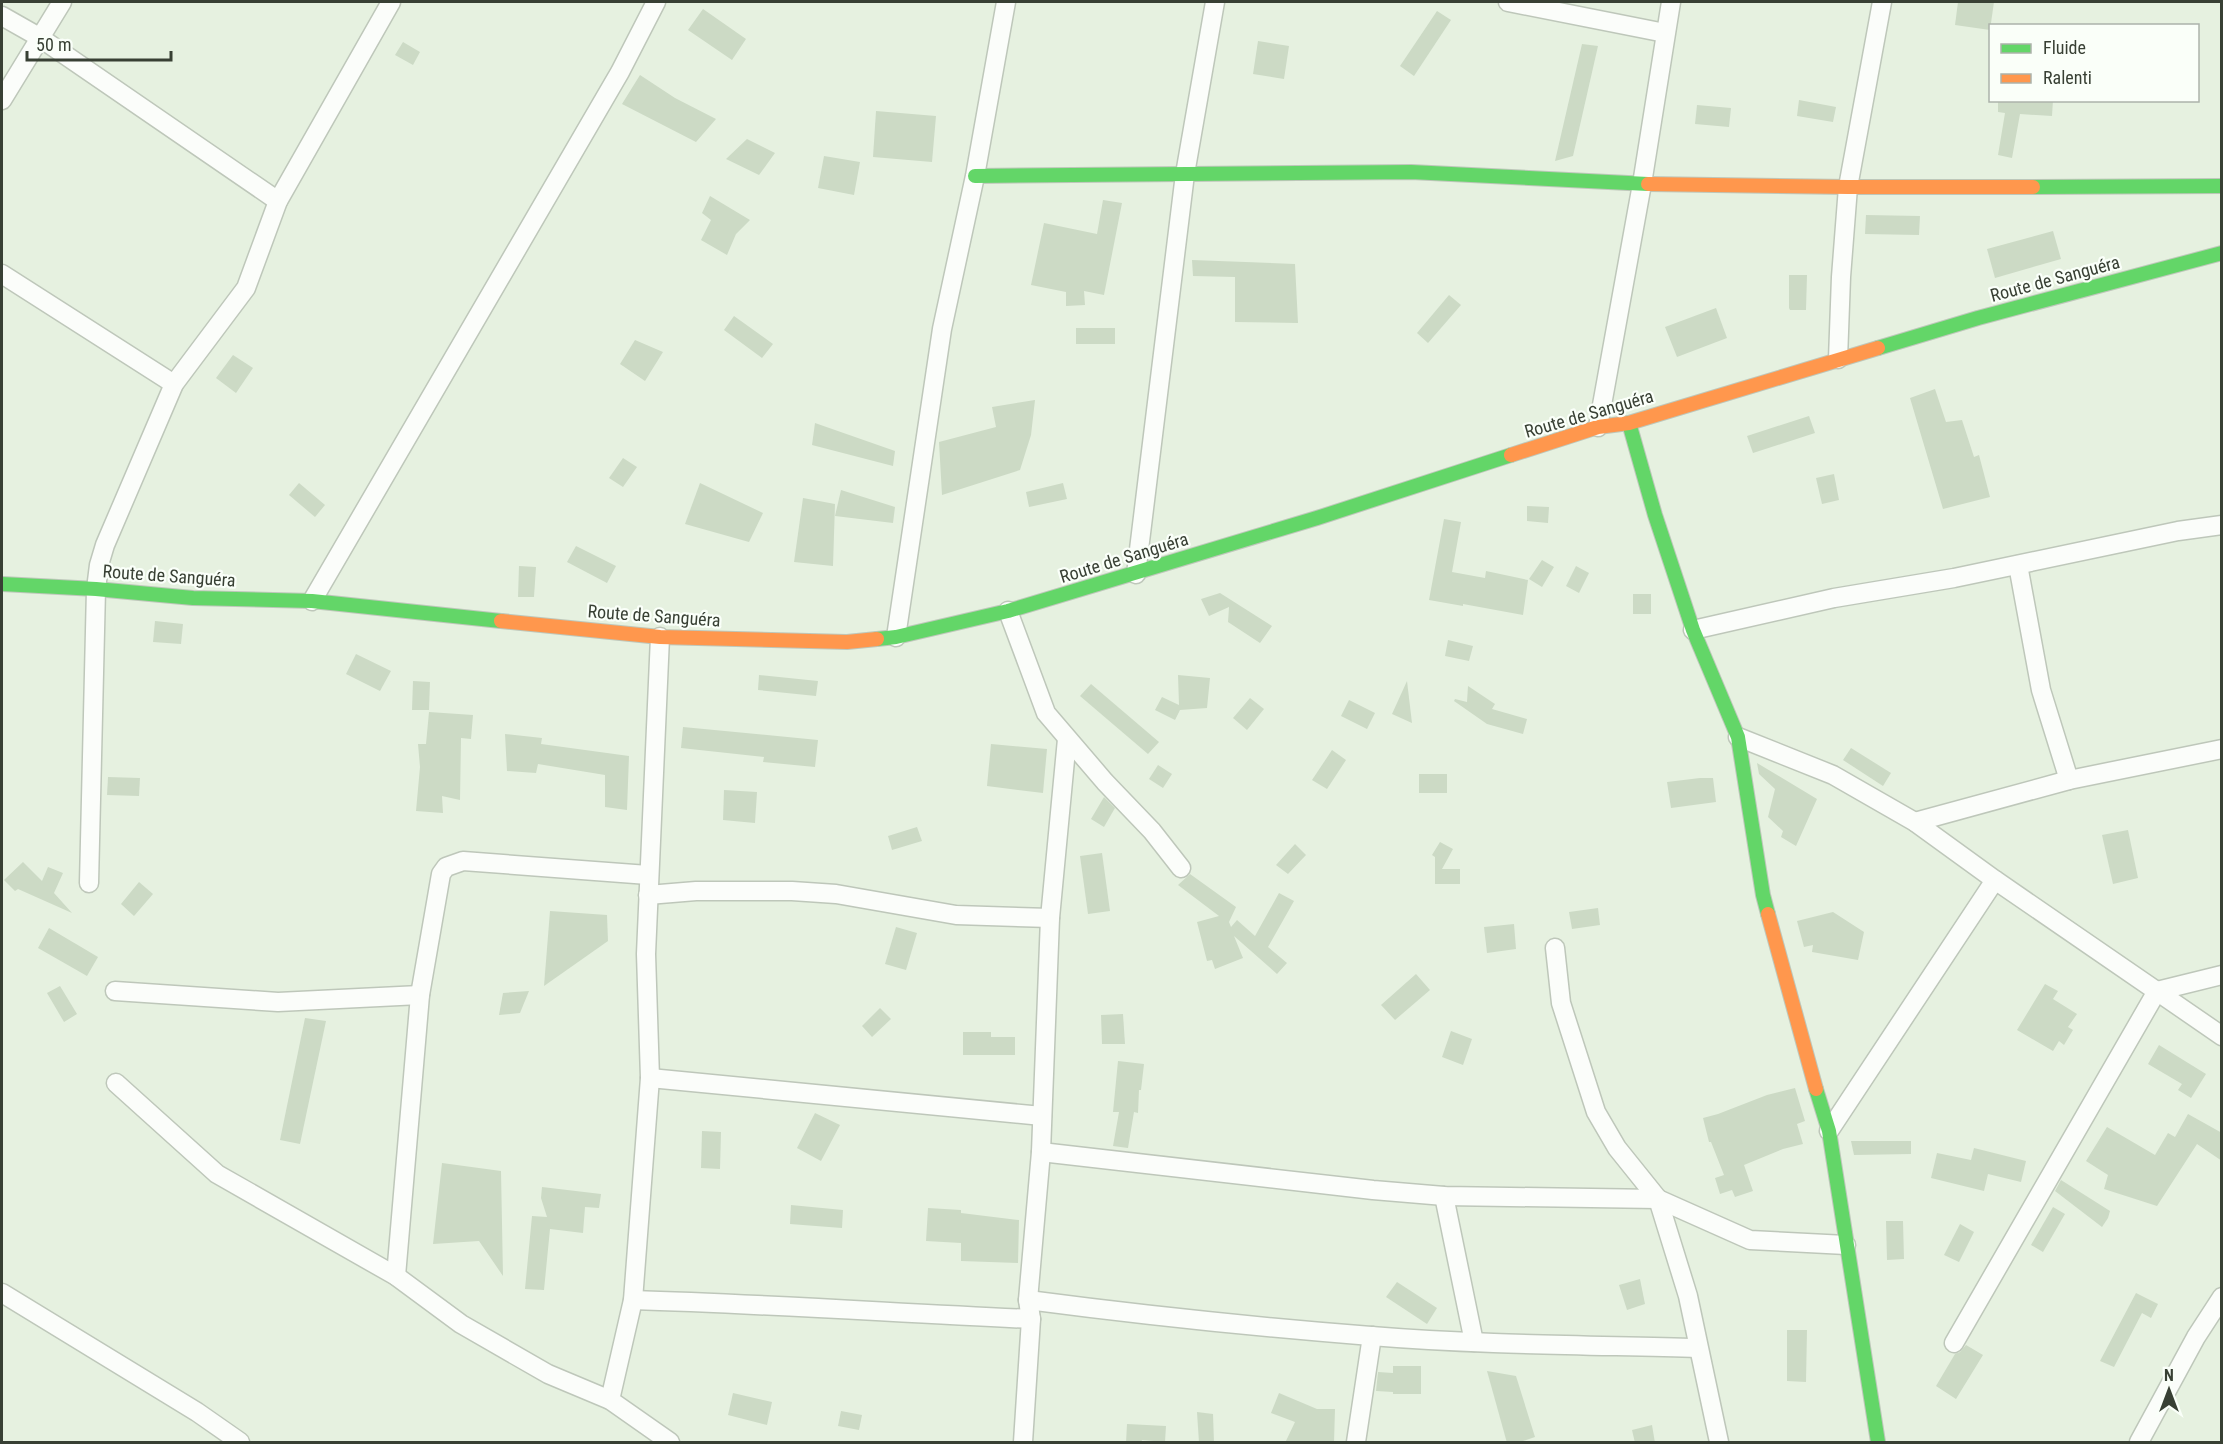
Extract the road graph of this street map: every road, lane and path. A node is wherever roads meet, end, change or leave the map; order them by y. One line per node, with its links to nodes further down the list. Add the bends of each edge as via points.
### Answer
1 (62, 2): 11 (street)
2 (656, 2): 30 (street, via 620,72)
3 (1006, 2): 14 (street)
4 (1215, 2): 13 (street)
5 (1508, 2): 10 (street)
6 (1671, 2): 10 (street)
7 (1882, 2): 17 (street)
8 (384, 4): 18 (street)
9 (2, 16): 11 (street)
10 (1665, 33): 15 (street)
11 (39, 37): 12 (street); 18 (street)
12 (2, 100)
13 (1185, 174): 14 (street); 15 (street, via 1411,172); 27 (street)
14 (975, 176): 34 (street, via 942,329)
15 (1642, 184): 17 (street); 24 (street)
16 (2222, 186): 17 (street)
17 (1848, 187): 21 (street)
18 (278, 201): 22 (street, via 246,288)
19 (2222, 253): 21 (street, Route de Sanguéra)
20 (2, 274): 22 (street)
21 (1838, 359): 23 (street, Route de Sanguéra)
22 (174, 384): 29 (street, via 105,545)
23 (1629, 423): 24 (street, Route de Sanguéra); 32 (street)
24 (1598, 427): 27 (street, Route de Sanguéra)
25 (2222, 525): 26 (street)
26 (2018, 565): 32 (street, via 1834,598); 38 (street, via 2041,690)
27 (1136, 574): 31 (street, Route de Sanguéra)
28 (2, 584): 29 (street, Route de Sanguéra)
29 (96, 589): 30 (street, Route de Sanguéra, via 193,598); 43 (street)
30 (312, 601): 33 (street, Route de Sanguéra)
31 (1008, 611): 34 (street, Route de Sanguéra); 36 (street, via 1046,713)
32 (1693, 630): 35 (street)
33 (660, 637): 34 (street, Route de Sanguéra, via 847,642); 41 (street)
34 (896, 637)
35 (1738, 737): 39 (street, via 1833,775); 55 (street, via 1763,895)
36 (1067, 739): 40 (street); 45 (street)
37 (2222, 748): 38 (street)
38 (2069, 780): 39 (street)
39 (1915, 822): 42 (street)
40 (1181, 868)
41 (648, 875): 44 (street); 50 (street, via 463,861 446,867 438,883)
42 (1995, 880): 49 (street); 55 (street)
43 (89, 883)
44 (648, 895): 45 (street, via 792,891 836,894 957,915); 52 (street)
45 (1050, 918): 54 (street)
46 (1555, 948): 58 (street, via 1561,1003 1596,1112 1617,1148)
47 (2222, 975): 49 (street)
48 (115, 992): 50 (street, via 278,1002)
49 (2157, 992): 51 (street); 68 (street)
50 (420, 995): 60 (street)
51 (2222, 1036)
52 (650, 1078): 54 (street); 63 (street)
53 (117, 1083): 60 (street, via 217,1174)
54 (1042, 1116): 56 (street)
55 (1829, 1131): 59 (street)
56 (1041, 1152): 57 (street); 64 (street)
57 (1444, 1196): 58 (street); 67 (street)
58 (1658, 1199): 59 (street, via 1750,1240); 69 (street, via 1688,1296)
59 (1846, 1245): 76 (street)
60 (396, 1276): 70 (street, via 461,1324 548,1374)
61 (2, 1293): 71 (street, via 197,1412)
62 (2222, 1297): 77 (street)
63 (633, 1300): 65 (street); 70 (street)
64 (1028, 1300): 65 (street); 66 (street)
65 (1031, 1319): 73 (street)
66 (1372, 1336): 67 (street); 74 (street)
67 (1474, 1342): 69 (street)
68 (1954, 1343)
69 (1698, 1348): 75 (street)
70 (610, 1400): 72 (street)
71 (240, 1443)
72 (670, 1443)
73 (1023, 1443)
74 (1356, 1443)
75 (1719, 1443)
76 (1878, 1443)
77 (2139, 1443)

